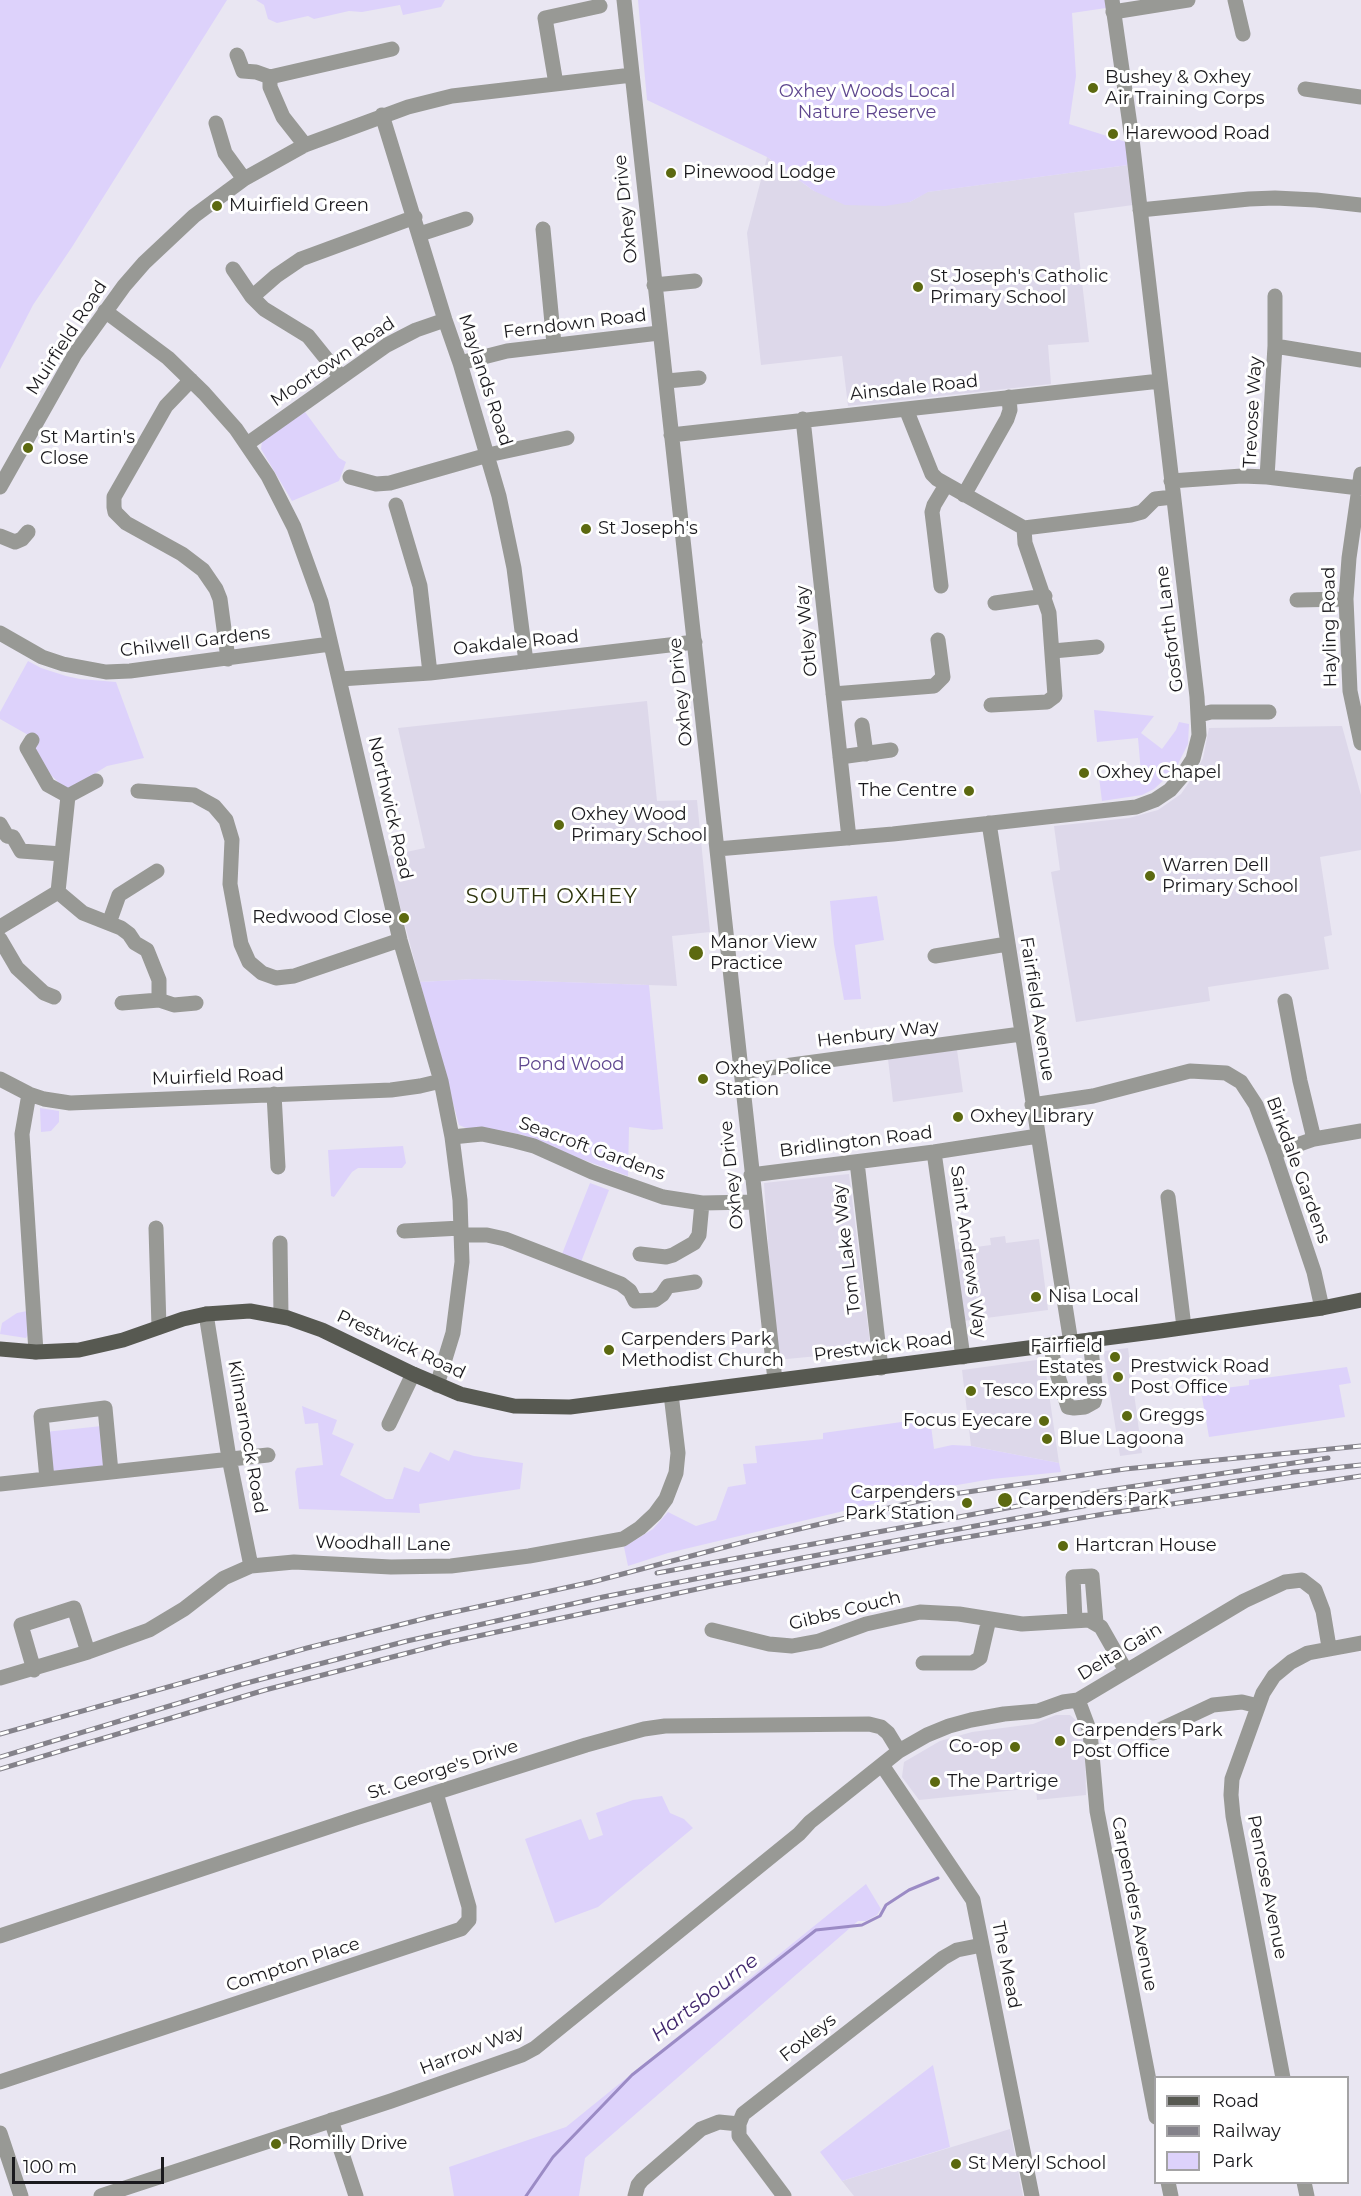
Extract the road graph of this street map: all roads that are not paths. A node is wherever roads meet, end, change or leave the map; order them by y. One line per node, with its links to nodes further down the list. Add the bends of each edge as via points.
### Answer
1 (624, 0): 9 (street, Oxhey Drive)
2 (1188, 0): 5 (street)
3 (1235, 0): 6 (street)
4 (600, 6): 11 (street, via 545,18)
5 (1112, 6): 19 (street, Gosforth Lane)
6 (1243, 34)
7 (392, 49): 10 (street)
8 (237, 55): 10 (street, via 243,71)
9 (632, 75): 11 (street, Muirfield Road); 26 (street, Oxhey Drive)
10 (270, 77): 16 (street, via 270,87 283,117)
11 (556, 84): 14 (street, Muirfield Road, via 452,96)
12 (1305, 89): 13 (street)
13 (1361, 97)
14 (382, 115): 16 (street, Muirfield Road); 20 (street, Maylands Road)
15 (216, 123): 17 (street, via 225,153)
16 (305, 145): 17 (street, Muirfield Road)
17 (244, 179): 29 (street, Muirfield Road, via 171,237)
18 (1361, 205): 19 (street, via 1275,198)
19 (1140, 210): 40 (street, Gosforth Lane)
20 (415, 218): 23 (street, Maylands Road); 28 (street, via 301,259)
21 (466, 219): 23 (street)
22 (543, 229): 32 (street)
23 (420, 234): 30 (street, Maylands Road)
24 (233, 269): 28 (street)
25 (694, 281): 26 (street)
26 (654, 285): 31 (street, Oxhey Drive)
27 (1275, 296): 33 (street)
28 (252, 297): 36 (street, via 308,336)
29 (105, 311): 38 (street, Northwick Road); 53 (street, Muirfield Road, via 75,354)
30 (445, 320): 35 (street, Maylands Road); 36 (street, Moortown Road, via 403,336)
31 (660, 333): 32 (street, Ferndown Road); 39 (street, Oxhey Drive)
32 (554, 344): 35 (street, Ferndown Road)
33 (1275, 346): 34 (street, Trevose Way); 49 (street, Trevose Way)
34 (1361, 360)
35 (460, 363): 47 (street, Maylands Road)
36 (341, 377): 46 (street, Moortown Road)
37 (699, 378): 39 (street)
38 (191, 380): 46 (street, Northwick Road); 72 (street, via 166,406 114,497 114,507 126,523 203,570 220,600)
39 (667, 381): 44 (street, Oxhey Drive)
40 (1160, 381): 41 (street, Ainsdale Road); 50 (street, Gosforth Lane)
41 (1009, 398): 42 (street, Ainsdale Road); 54 (street, via 1007,419)
42 (906, 409): 43 (street, Ainsdale Road); 52 (street, via 933,474)
43 (803, 419): 44 (street, Ainsdale Road); 76 (street, Otley Way)
44 (671, 435): 68 (street, Oxhey Drive)
45 (567, 438): 47 (street)
46 (247, 444): 69 (street, Northwick Road, via 299,537)
47 (488, 455): 48 (street, via 390,483 375,484); 73 (street, Maylands Road, via 506,522)
48 (350, 477)
49 (1267, 477): 50 (street); 51 (street, Trevose Way)
50 (1171, 481): 55 (street, Gosforth Lane)
51 (1360, 481): 60 (street, Hayling Road)
52 (946, 486): 54 (street); 61 (street, via 932,512)
53 (0, 487)
54 (964, 495): 57 (street)
55 (1173, 497): 57 (street, via 1157,499 1142,512 1131,515); 79 (street, Gosforth Lane)
56 (396, 505): 74 (street, via 420,586)
57 (1024, 528): 62 (street, via 1025,543)
58 (28, 531): 59 (street, via 15,542)
59 (0, 536)
60 (1355, 559): 63 (street, Hayling Road)
61 (941, 586)
62 (1045, 596): 65 (street); 71 (street)
63 (1346, 599): 64 (street); 82 (street, Hayling Road, via 1350,691)
64 (1297, 600)
65 (995, 603)
66 (0, 633): 72 (street, Chilwell Gardens, via 42,657 106,672)
67 (938, 640): 76 (street, via 944,677 934,686)
68 (695, 642): 73 (street, Oakdale Road); 92 (street, Oxhey Drive)
69 (330, 644): 72 (street, Chilwell Gardens); 75 (street, Northwick Road)
70 (1097, 647): 71 (street)
71 (1053, 651): 77 (street, via 1055,690 1051,701)
72 (228, 659)
73 (526, 662): 74 (street, Oakdale Road)
74 (430, 673): 75 (street, Oakdale Road)
75 (340, 679): 99 (street, Northwick Road)
76 (833, 694): 85 (street, Otley Way)
77 (991, 705)
78 (1269, 712): 79 (street)
79 (1199, 714): 89 (street, Gosforth Lane, via 1193,759 1176,784 1155,800 1128,808)
80 (862, 725): 84 (street)
81 (32, 740): 88 (street, via 27,748 48,785)
82 (1361, 743)
83 (891, 750): 84 (street)
84 (866, 754): 85 (street)
85 (840, 756): 91 (street, Otley Way)
86 (96, 781): 88 (street)
87 (138, 791): 99 (street, via 194,795 214,806 226,820 232,840 230,884 241,944 249,962 262,973 276,978 294,976)
88 (68, 796): 93 (street)
89 (988, 823): 91 (street, Gosforth Lane); 100 (street, Fairfield Avenue)
90 (0, 824): 93 (street, via 21,850)
91 (849, 838): 92 (street, Gosforth Lane)
92 (717, 849): 108 (street, Oxhey Drive)
93 (62, 854): 95 (street)
94 (157, 871): 96 (street, via 122,892)
95 (58, 892): 96 (street, via 83,913); 97 (street)
96 (109, 923): 103 (street, via 147,950 159,980)
97 (0, 927)
98 (0, 939): 102 (street, via 17,968 44,993)
99 (400, 940): 110 (street, Northwick Road)
100 (1007, 944): 101 (street); 107 (street, Fairfield Avenue)
101 (935, 956)
102 (54, 997)
103 (159, 1000): 105 (street); 106 (street, via 174,1005)
104 (1285, 1001): 117 (street)
105 (122, 1003)
106 (196, 1003)
107 (1021, 1034): 108 (street, Henbury Way); 113 (street, Fairfield Avenue)
108 (740, 1072): 122 (street, Oxhey Drive)
109 (0, 1079): 111 (street, Muirfield Road)
110 (441, 1081): 112 (street, Muirfield Road, via 391,1090); 116 (street, Northwick Road)
111 (29, 1094): 112 (street, Muirfield Road, via 70,1103); 142 (street, via 22,1134)
112 (274, 1094): 121 (street)
113 (1032, 1105): 115 (street, Fairfield Avenue); 119 (street, Birkdale Gardens, via 1094,1096 1190,1071 1226,1073 1241,1082 1256,1105)
114 (1361, 1131): 117 (street)
115 (1038, 1136): 118 (street, Bridlington Road); 139 (street, Fairfield Avenue)
116 (452, 1137): 125 (street, Seacroft Gardens, via 482,1134 515,1140 648,1192); 128 (street, Northwick Road)
117 (1314, 1139): 119 (street)
118 (934, 1152): 120 (street, Bridlington Road); 143 (street, Saint Andrews Way)
119 (1274, 1153): 133 (street, Birkdale Gardens, via 1314,1272)
120 (857, 1162): 122 (street, Bridlington Road); 144 (street, Tom Lake Way)
121 (278, 1167)
122 (751, 1175): 124 (street, Oxhey Drive)
123 (1168, 1197): 137 (street)
124 (754, 1202): 125 (street, Seacroft Gardens); 146 (street, Oxhey Drive)
125 (702, 1203): 130 (street, via 699,1235 694,1243 666,1257)
126 (156, 1228): 136 (street)
127 (404, 1231): 128 (street)
128 (461, 1231): 131 (street, via 506,1239 621,1284 634,1301 655,1300 668,1286); 147 (street, Northwick Road, via 456,1315 449,1353)
129 (280, 1244): 135 (street)
130 (640, 1254)
131 (695, 1282)
132 (1361, 1300): 133 (main road, Prestwick Road)
133 (1322, 1308): 137 (main road, Prestwick Road)
134 (206, 1314): 135 (main road, Prestwick Road, via 250,1311); 136 (main road, Prestwick Road); 151 (street, Kilmarnock Road)
135 (281, 1316): 145 (main road, Prestwick Road, via 322,1330)
136 (159, 1327): 142 (main road, Prestwick Road, via 93,1348)
137 (1184, 1327): 138 (main road, Prestwick Road)
138 (1090, 1340): 139 (main road, Prestwick Road); 140 (street, via 1096,1394 1094,1402 1085,1407 1068,1407)
139 (1071, 1343): 140 (main road, Prestwick Road)
140 (1051, 1345): 143 (main road, Prestwick Road)
141 (0, 1349): 142 (main road, Prestwick Road)
142 (36, 1352)
143 (963, 1357): 144 (main road, Prestwick Road)
144 (881, 1368): 146 (main road, Prestwick Road)
145 (413, 1374): 147 (main road, Prestwick Road); 149 (street)
146 (775, 1380): 148 (main road, Prestwick Road)
147 (437, 1385): 148 (main road, Prestwick Road, via 488,1401 533,1408)
148 (671, 1394): 155 (street, Woodhall Lane, via 678,1453 676,1473 655,1514 623,1539 451,1566 391,1568 294,1562)
149 (389, 1424)
150 (268, 1455): 151 (street)
151 (229, 1458): 152 (street); 155 (street, Kilmarnock Road)
152 (111, 1472): 153 (street); 153 (street, via 105,1408 41,1416)
153 (47, 1479): 154 (street)
154 (0, 1484)
155 (251, 1566): 162 (street, Woodhall Lane, via 224,1578 149,1630)
156 (989, 1619): 157 (street, Gibbs Couch, via 1037,1624); 159 (street, Gibbs Couch, via 920,1612 792,1646); 163 (street, via 980,1658 972,1663)
157 (1075, 1620): 158 (street, Gibbs Couch); 158 (street, via 1073,1578 1092,1576)
158 (1096, 1623): 165 (street)
159 (712, 1630)
160 (1361, 1643): 161 (street, Penrose Avenue)
161 (1329, 1647): 165 (street, Delta Gain, via 1315,1590 1306,1582 1293,1580 1251,1597); 168 (street, Penrose Avenue, via 1291,1662 1271,1680)
162 (88, 1652): 164 (street, Woodhall Lane); 164 (street, via 74,1608 21,1625)
163 (923, 1663)
164 (34, 1670): 166 (street, Woodhall Lane)
165 (1126, 1671): 167 (street, Delta Gain)
166 (0, 1678)
167 (1078, 1700): 170 (street, Delta Gain, via 949,1726); 177 (street, Carpenders Avenue, via 1090,1732 1097,1811)
168 (1258, 1706): 169 (street, via 1242,1702 1214,1705); 175 (street, Penrose Avenue, via 1232,1779 1231,1805)
169 (1152, 1733)
170 (899, 1751): 171 (street, Delta Gain); 172 (street, St. George's Drive, via 888,1733 869,1724 665,1726 586,1745)
171 (882, 1765): 174 (street, The Mead, via 969,1892); 178 (street, Harrow Way, via 535,2048)
172 (436, 1793): 173 (street, St. George's Drive); 176 (street, Compton Place, via 469,1907 469,1920 461,1929)
173 (0, 1936)
174 (982, 1945): 179 (street, Foxleys, via 942,1958 746,2111); 186 (street, The Mead)
175 (1283, 2076)
176 (0, 2082)
177 (1154, 2112)
178 (331, 2120): 182 (street, Harrow Way); 183 (street)
179 (739, 2124): 184 (street, via 719,2122 701,2129 642,2180); 185 (street, via 742,2141)
180 (0, 2133): 181 (street)
181 (21, 2196)
182 (101, 2196)
183 (356, 2196)
184 (635, 2196)
185 (784, 2196)
186 (1032, 2196)

